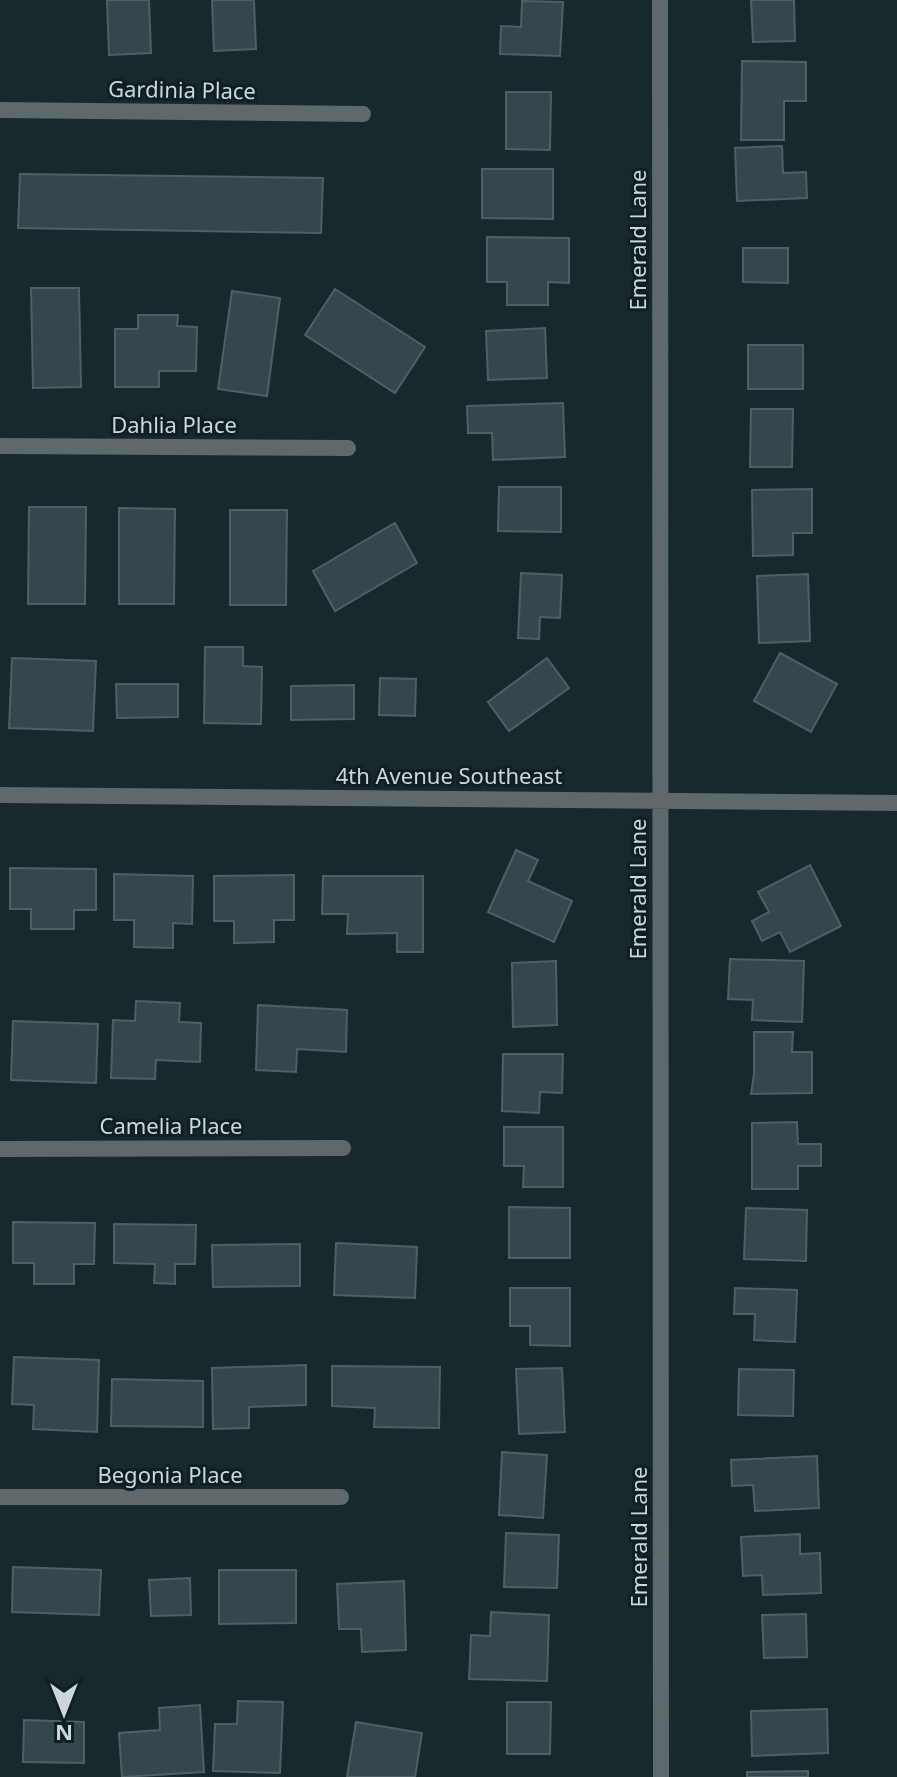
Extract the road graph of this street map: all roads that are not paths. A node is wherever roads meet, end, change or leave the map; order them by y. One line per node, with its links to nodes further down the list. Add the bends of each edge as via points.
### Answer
1 (660, 0): 7 (street, Emerald Lane)
2 (0, 110): 3 (street, Gardinia Place)
3 (363, 114)
4 (0, 446): 5 (street, Dahlia Place)
5 (348, 448)
6 (0, 795): 7 (street, 4th Avenue Southeast)
7 (660, 799): 8 (street, 4th Avenue Southeast); 13 (street, Emerald Lane)
8 (897, 803)
9 (343, 1148): 10 (street, Camelia Place)
10 (0, 1149)
11 (0, 1497): 12 (street, Begonia Place)
12 (341, 1497)
13 (661, 1777)

